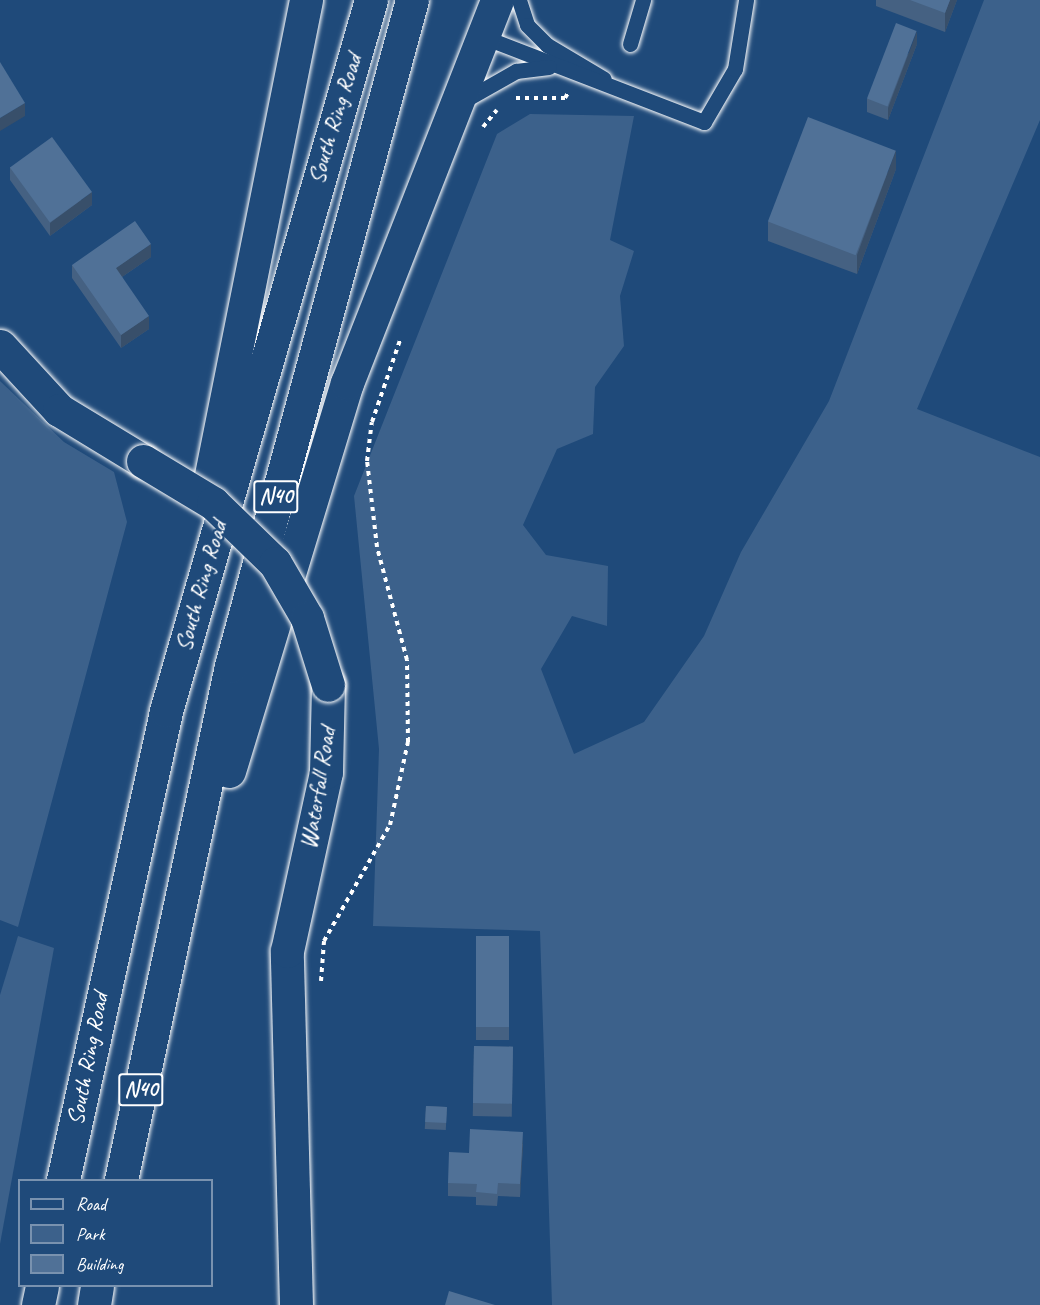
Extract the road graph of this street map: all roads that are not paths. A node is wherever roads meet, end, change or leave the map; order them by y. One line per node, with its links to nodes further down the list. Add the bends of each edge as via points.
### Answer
1 (306, 0): 15 (main road, via 279,115)
2 (371, 0): 15 (main road, South Ring Road / N40)
3 (412, 0): 16 (main road, South Ring Road / N40, via 231,666)
4 (480, 0): 9 (lane)
5 (497, 0): 9 (main road)
6 (519, 0): 12 (lane, via 527,26 547,45)
7 (643, 0): 10 (lane)
8 (746, 0): 12 (lane, via 735,69 704,122)
9 (481, 38): 11 (lane); 13 (main road)
10 (630, 44)
11 (552, 66): 12 (lane); 13 (lane, via 516,71 485,84)
12 (611, 84)
13 (455, 108): 16 (main road, via 347,383)
14 (0, 346): 23 (main road, Waterfall Road, bridge, via 59,410 213,503 275,563 308,618 328,685 326,772 287,951)
15 (166, 711): 17 (main road, South Ring Road / N40)
16 (162, 1000): 18 (main road, South Ring Road / N40)
17 (63, 1179)
18 (121, 1179)
19 (42, 1287): 21 (main road)
20 (97, 1287): 22 (main road)
21 (38, 1305)
22 (94, 1305)
23 (296, 1305)

